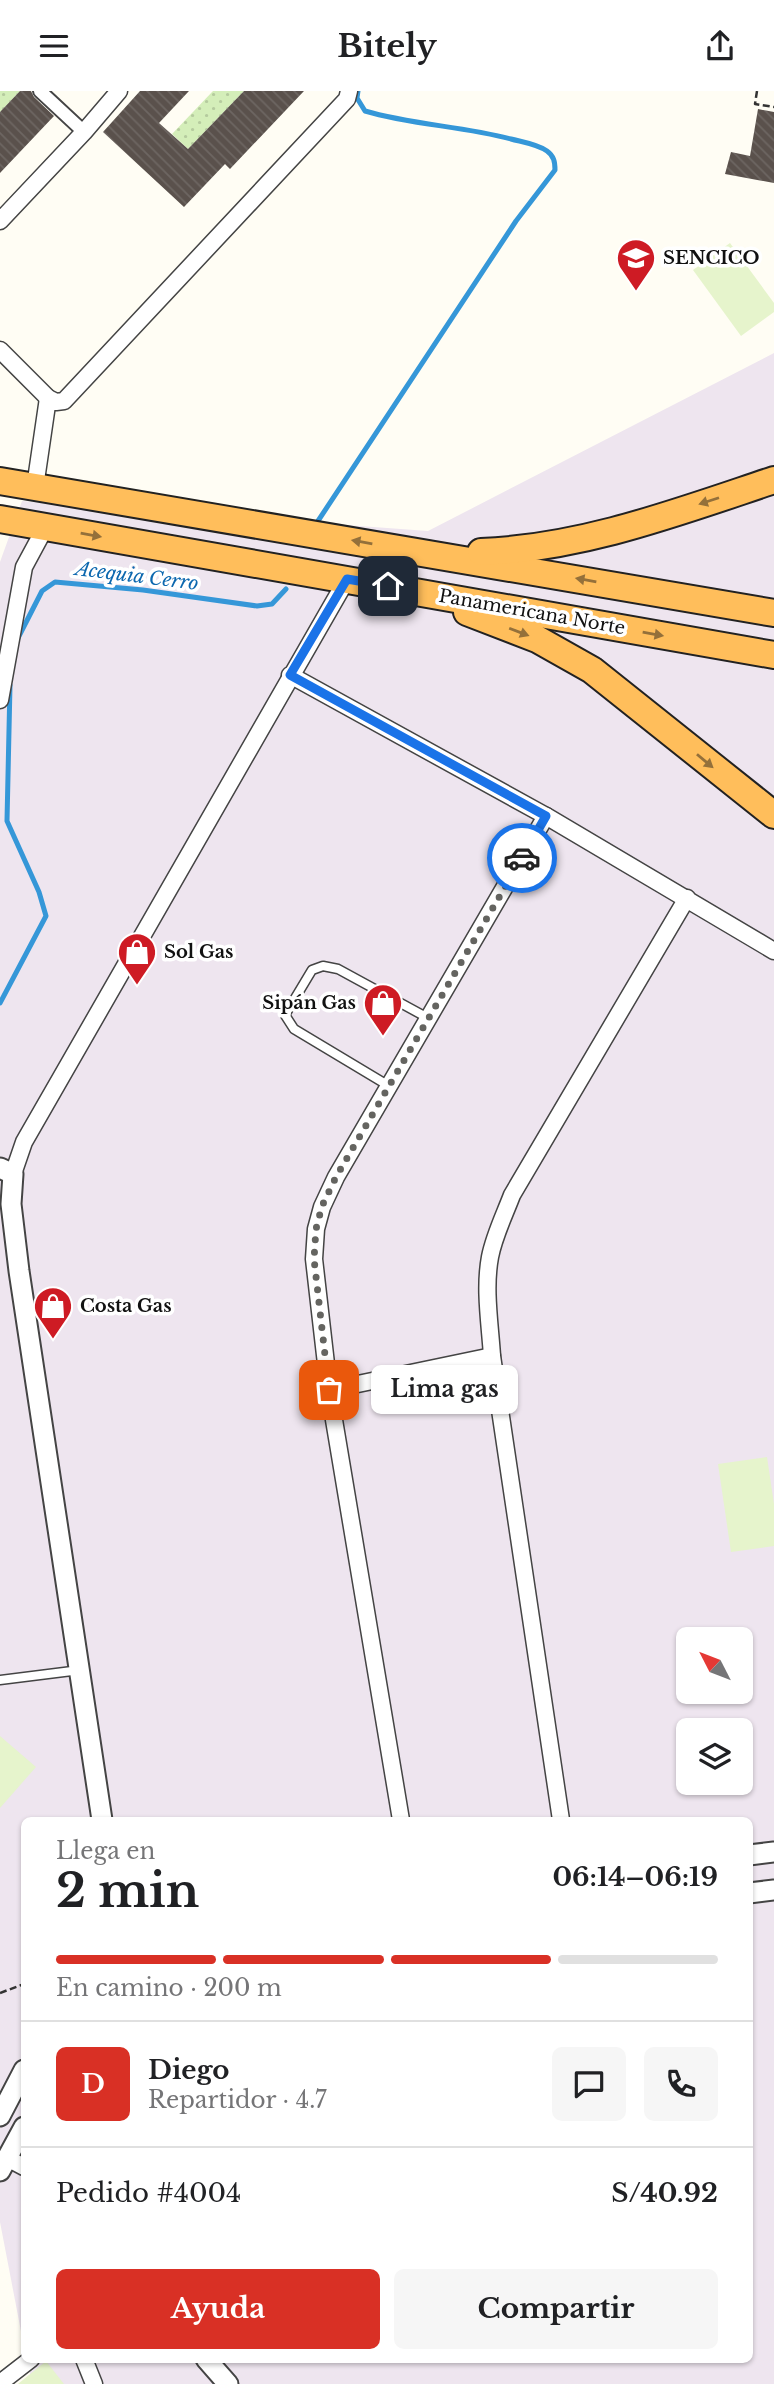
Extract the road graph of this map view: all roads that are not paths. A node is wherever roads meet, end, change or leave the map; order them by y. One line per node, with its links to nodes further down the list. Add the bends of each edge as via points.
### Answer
1 (40, 91): 4 (street)
2 (119, 91): 4 (street)
3 (349, 91): 7 (street, via 347,99 64,401)
4 (84, 132): 5 (street)
5 (0, 221)
6 (0, 350): 7 (street)
7 (48, 398): 10 (street)
8 (774, 480): 13 (highway, one-way to 13, via 586,539 547,547)
9 (0, 481): 10 (highway)
10 (35, 487): 13 (highway, one-way to 10)
11 (0, 520): 12 (highway, Panamericana Norte)
12 (45, 527): 14 (highway, Panamericana Norte, one-way to 14); 17 (street, via 24,568)
13 (430, 553): 18 (highway, one-way to 13)
14 (347, 579): 15 (highway, Panamericana Norte); 20 (street)
15 (409, 590): 19 (highway, Panamericana Norte, one-way to 19); 22 (highway, one-way to 22, via 572,657)
16 (0, 599): 17 (street)
17 (17, 602): 21 (street)
18 (774, 613)
19 (774, 656)
20 (290, 675): 23 (street); 28 (street)
21 (0, 700)
22 (774, 815)
23 (546, 816): 24 (street); 26 (street)
24 (687, 898): 25 (street); 29 (street, via 512,1195 489,1259)
25 (774, 951)
26 (428, 1019): 27 (street); 27 (lane, via 338,969 323,966 312,970 285,1015 294,1029)
27 (389, 1086): 30 (street, via 336,1177 316,1229 314,1259)
28 (7, 1171): 31 (street)
29 (492, 1356): 30 (street); 35 (street)
30 (329, 1390): 34 (street)
31 (80, 1670): 32 (lane); 33 (street)
32 (0, 1680)
33 (102, 1817)
34 (400, 1817)
35 (561, 1817)
36 (774, 1852): 37 (street)
37 (753, 1855)
38 (774, 1890): 39 (street)
39 (753, 1893)
40 (21, 2076): 41 (street)
41 (0, 2116)
42 (21, 2135): 43 (street)
43 (10, 2165)
44 (26, 2363): 47 (street)
45 (86, 2363): 48 (street)
46 (210, 2363): 49 (street)
47 (0, 2383)
48 (94, 2384)
49 (228, 2384)

